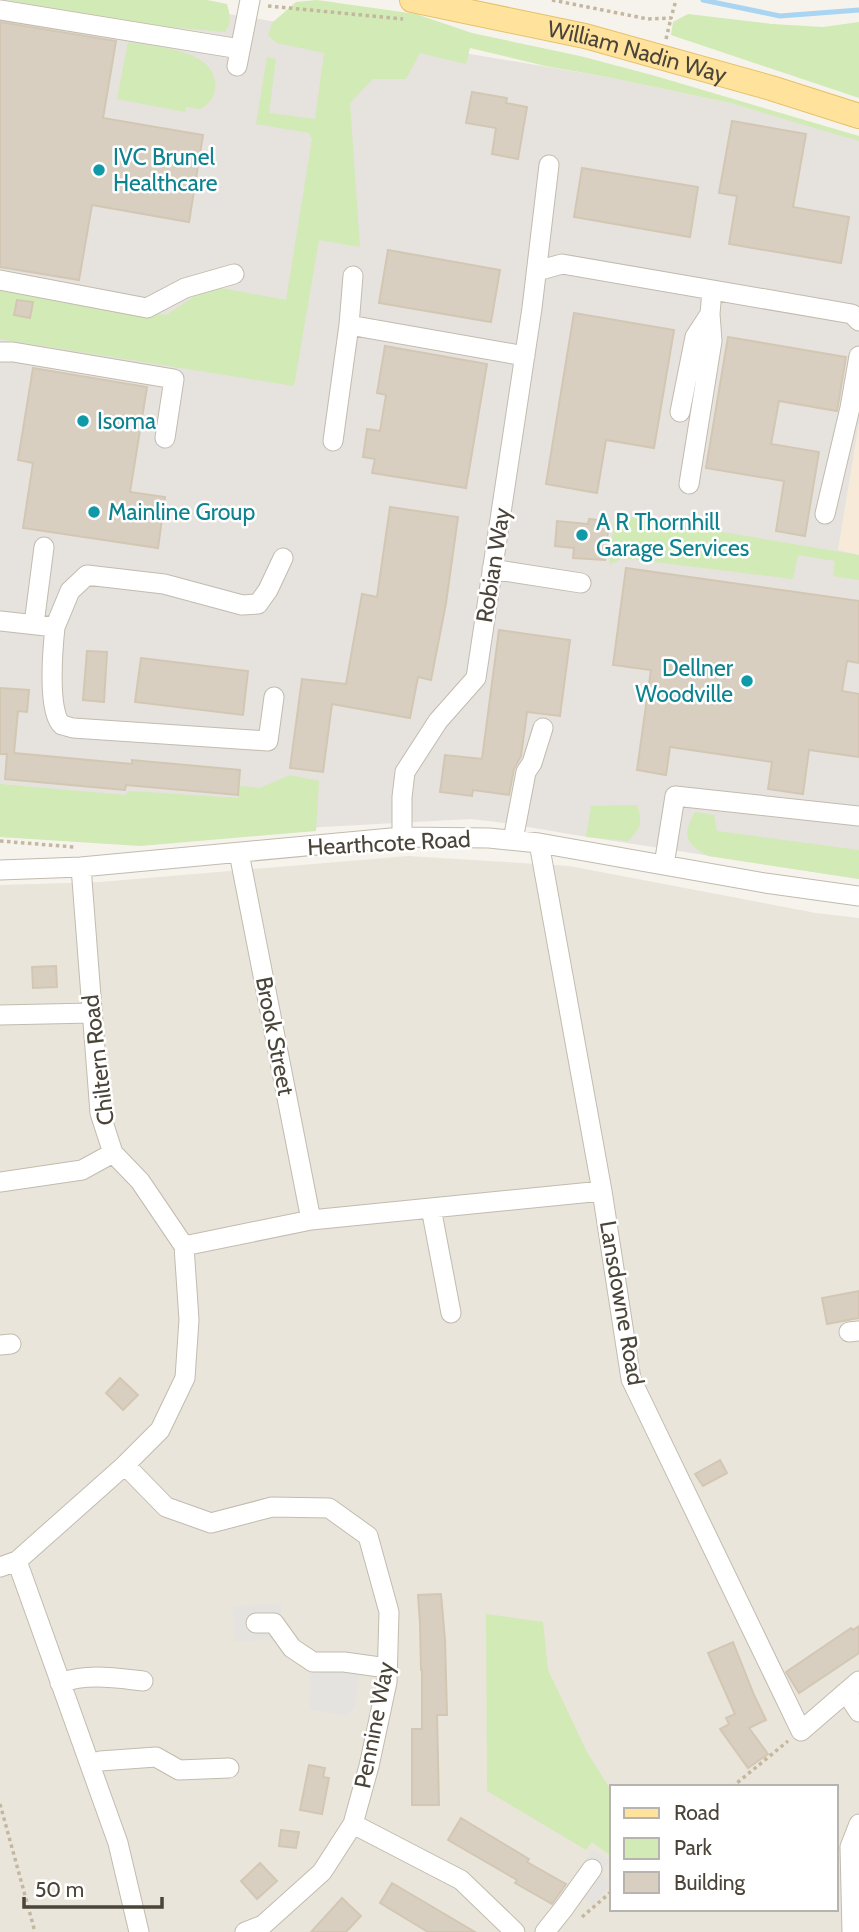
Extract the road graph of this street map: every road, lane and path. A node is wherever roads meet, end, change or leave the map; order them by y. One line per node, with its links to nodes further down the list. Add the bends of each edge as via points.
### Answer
1 (552, 0): 6 (path, via 648,19)
2 (676, 0): 6 (path)
3 (249, 2): 4 (street, via 239,58); 5 (path)
4 (0, 10)
5 (412, 10): 8 (main road, William Nadin Way, via 585,36)
6 (671, 18): 7 (path)
7 (666, 39)
8 (859, 116)
9 (549, 166): 10 (street, Robian Way)
10 (537, 271): 14 (street, via 562,264); 19 (street, Robian Way)
11 (234, 274): 13 (street, via 185,288 148,308)
12 (353, 276): 17 (street)
13 (0, 280)
14 (712, 290): 15 (street); 16 (street)
15 (709, 314): 21 (street, via 695,337); 24 (street, via 712,341)
16 (855, 318)
17 (349, 325): 19 (street); 23 (street)
18 (0, 352): 22 (street, via 174,380)
19 (525, 356): 28 (street, Robian Way)
20 (859, 356): 25 (street)
21 (680, 412)
22 (165, 438)
23 (333, 441)
24 (689, 484)
25 (825, 514)
26 (44, 547): 31 (street)
27 (283, 558): 32 (street, via 258,604 242,605 164,584 87,575 70,591)
28 (492, 569): 29 (street); 36 (street, Robian Way, via 476,678 438,721 405,772)
29 (580, 583)
30 (0, 621): 31 (street)
31 (34, 624): 32 (street)
32 (55, 627): 33 (street, via 51,668 56,715 62,725 268,741)
33 (274, 697)
34 (543, 728): 37 (street, via 526,772)
35 (859, 816): 40 (street, via 675,796)
36 (402, 837): 37 (street, Hearthcote Road); 39 (street, Hearthcote Road)
37 (513, 841): 38 (street, Hearthcote Road)
38 (540, 843): 40 (street, Hearthcote Road); 48 (street, Lansdowne Road)
39 (239, 853): 41 (street, Hearthcote Road); 50 (street, Brook Street)
40 (664, 865): 43 (street, Hearthcote Road)
41 (81, 867): 42 (street, Hearthcote Road); 44 (street, Chiltern Road)
42 (0, 870)
43 (859, 896)
44 (92, 1013): 45 (street); 46 (street, Chiltern Road, via 100,1113)
45 (0, 1015)
46 (113, 1153): 47 (street, via 82,1170); 51 (street, Chiltern Road, via 140,1181)
47 (0, 1182)
48 (602, 1191): 49 (street); 61 (street, Lansdowne Road, via 631,1379)
49 (431, 1208): 50 (street); 52 (street)
50 (311, 1220): 51 (street)
51 (184, 1246): 53 (street, via 189,1320 186,1378 160,1430)
52 (451, 1313)
53 (125, 1465): 54 (street); 56 (street, Pennine Way, via 166,1507 211,1523 272,1507 329,1508 368,1536 388,1612)
54 (9, 1564): 58 (street)
55 (256, 1623): 56 (street, via 274,1623 292,1648 313,1662)
56 (387, 1668): 66 (street, Pennine Way)
57 (143, 1681): 58 (street, via 106,1677)
58 (60, 1683): 62 (street)
59 (852, 1687): 60 (street); 61 (street)
60 (859, 1712)
61 (801, 1731): 64 (path)
62 (90, 1764): 63 (street, via 156,1757 179,1770); 73 (street, via 118,1843)
63 (229, 1768)
64 (734, 1785)
65 (0, 1804): 72 (path)
66 (353, 1824): 74 (street, Pennine Way, via 322,1872 263,1925); 75 (street, via 461,1880)
67 (859, 1824): 68 (street)
68 (843, 1847): 77 (street)
69 (592, 1869): 76 (street)
70 (610, 1893): 71 (path)
71 (574, 1924)
72 (35, 1932)
73 (139, 1932)
74 (245, 1932)
75 (515, 1932)
76 (545, 1932)
77 (852, 1932)

